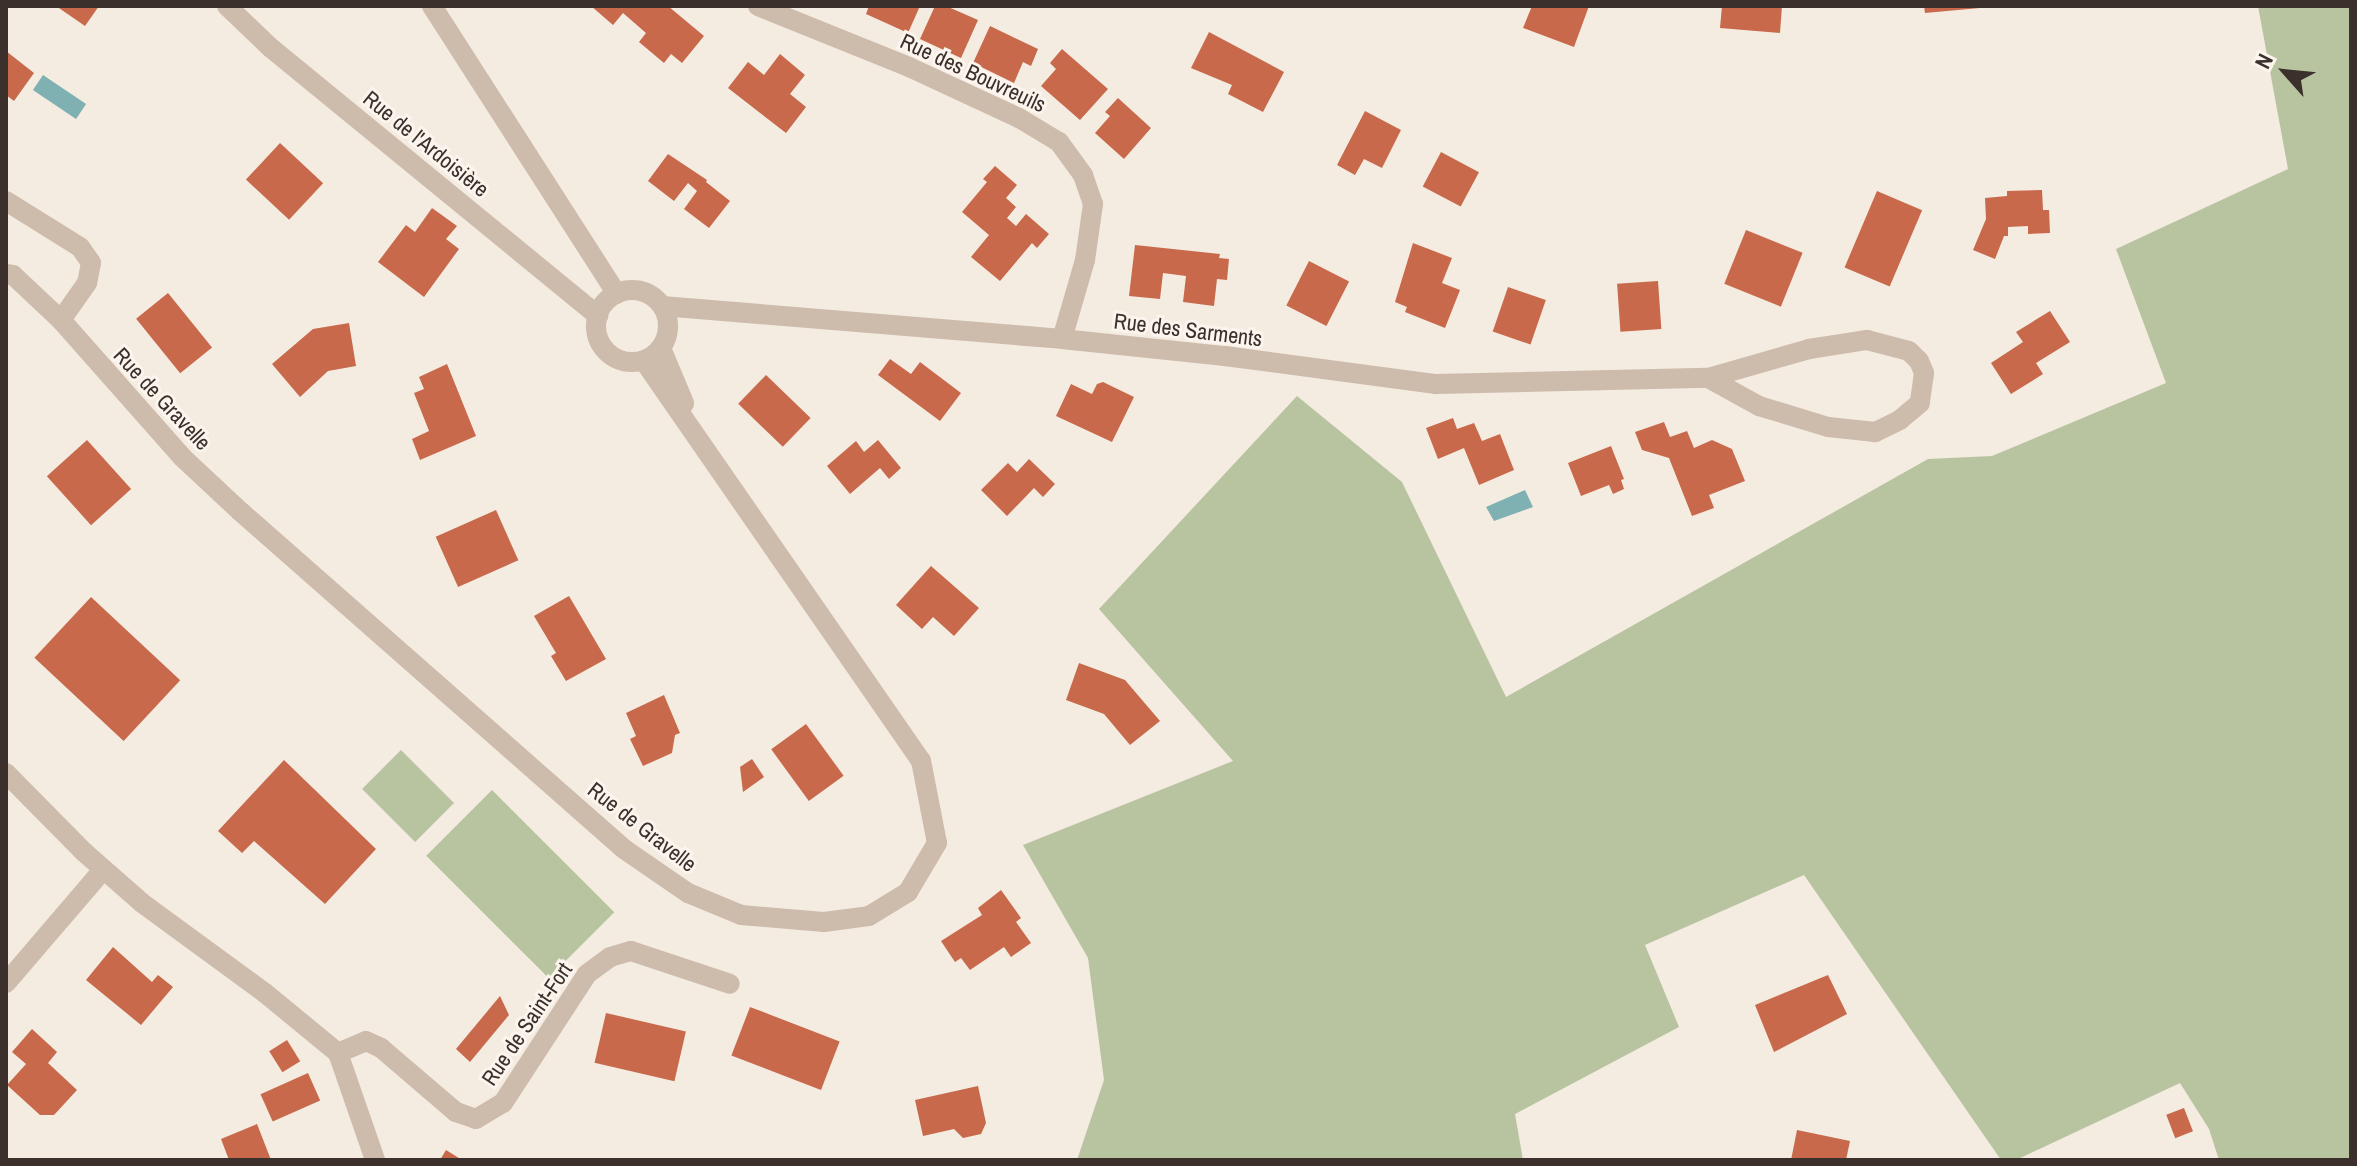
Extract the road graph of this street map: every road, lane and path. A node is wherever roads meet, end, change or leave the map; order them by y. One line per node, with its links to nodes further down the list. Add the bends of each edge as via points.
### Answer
1 (227, 6): 8 (street, Rue de l'Ardoisière, via 271,48)
2 (432, 6): 6 (street)
3 (760, 7): 10 (street, Rue des Bouvreuils, via 923,73 1059,142 1083,175 1093,204 1085,260)
4 (6, 201): 9 (street, via 80,247 91,263 87,283)
5 (6, 274): 9 (street, Rue de Gravelle)
6 (617, 294): 7 (street, via 637,291); 8 (street)
7 (662, 306): 10 (street, Rue des Sarments); 11 (street, via 668,327)
8 (598, 316): 12 (street, via 598,338 612,356)
9 (61, 320): 14 (street, Rue de Gravelle, via 220,493 624,849 688,893 741,915 824,922 869,916 908,892 937,843 921,761)
10 (1062, 339): 13 (street, Rue des Sarments, via 1436,384)
11 (661, 348): 12 (street); 14 (street, Rue de Gravelle)
12 (644, 361): 14 (street, Rue de Gravelle)
13 (1708, 378): 13 (street, Rue des Sarments, via 1759,406 1828,427 1875,432 1920,403 1924,373 1909,351 1867,340 1809,349)
14 (695, 432)
15 (6, 773): 16 (street)
16 (103, 870): 17 (street); 19 (street)
17 (6, 983)
18 (730, 984): 19 (street, Rue de Saint-Fort, via 631,951 610,957 587,974 503,1103 476,1119 456,1112 381,1048 366,1041)
19 (338, 1053): 20 (street)
20 (375, 1160)

